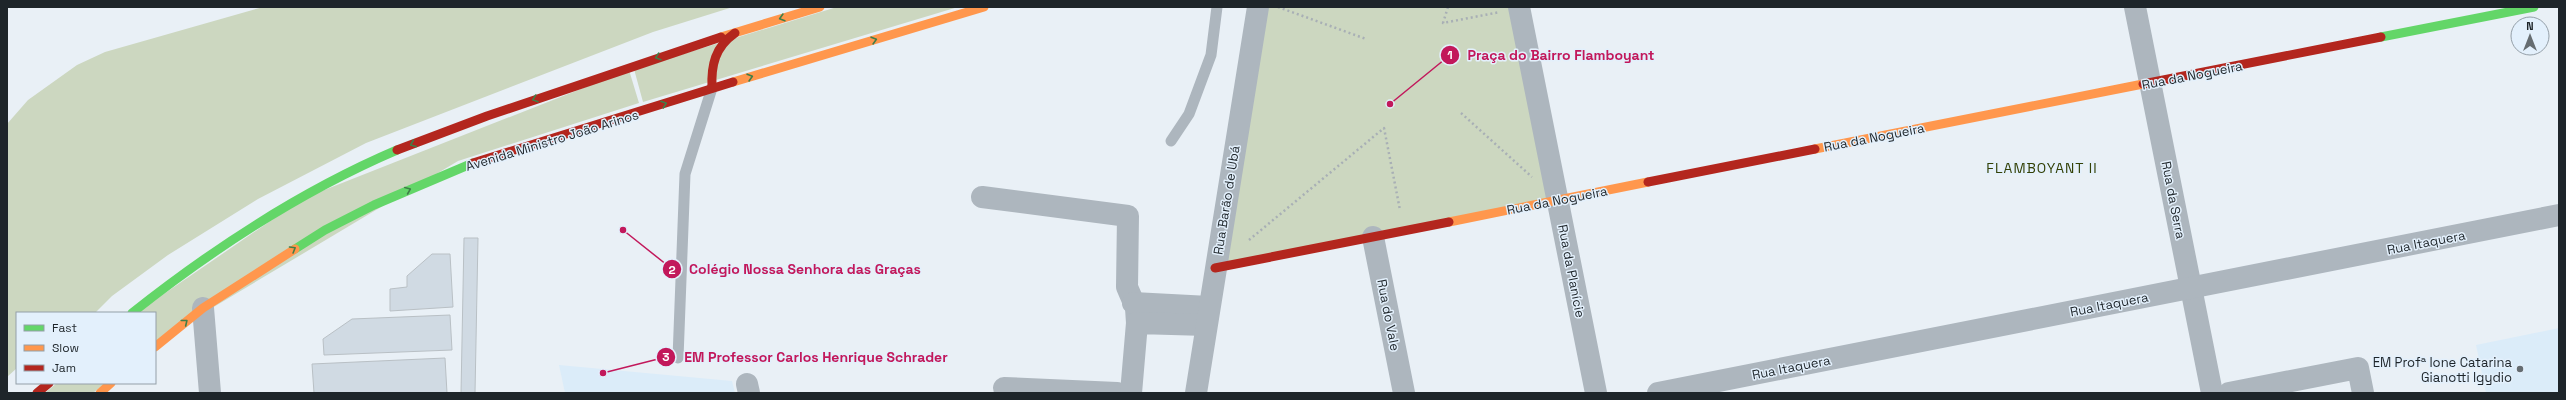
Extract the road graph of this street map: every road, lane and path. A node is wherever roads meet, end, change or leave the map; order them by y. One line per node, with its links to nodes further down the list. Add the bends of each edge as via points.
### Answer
1 (820, 7): 12 (main road, one-way to 12)
2 (947, 7): 11 (main road, via 939,17)
3 (984, 7): 11 (main road, Avenida Ministro João Arinos)
4 (1217, 7): 17 (lane, via 1211,55 1190,114)
5 (1258, 7): 25 (street, Rua Barão de Ubá)
6 (1278, 7): 13 (path)
7 (1448, 7): 10 (path, via 1443,23)
8 (2135, 7): 14 (street, Rua da Serra)
9 (2534, 7): 14 (main road, Rua da Nogueira)
10 (1519, 8): 20 (street, Rua da Planície)
11 (923, 26): 15 (main road, Avenida Ministro João Arinos, one-way to 11)
12 (744, 29): 15 (main road, via 727,37 716,52 710,69); 28 (main road, one-way to 28, via 450,129 353,170 253,226)
13 (1366, 39)
14 (2150, 83): 20 (main road, Rua da Nogueira); 26 (street, Rua da Serra)
15 (712, 88): 27 (main road, Avenida Ministro João Arinos, one-way to 15, via 319,234 374,205 468,165); 32 (lane, via 685,174)
16 (1461, 113): 18 (path)
17 (1171, 141)
18 (1535, 180)
19 (982, 197): 29 (street, via 1128,216 1127,287)
20 (1558, 200): 22 (main road, Rua da Nogueira); 43 (street, Rua da Planície)
21 (2559, 215): 26 (street, Rua Itaquera)
22 (1404, 230): 23 (main road, Rua da Nogueira); 24 (path, via 1384,128)
23 (1373, 237): 25 (main road, Rua da Nogueira); 42 (street, Rua do Vale)
24 (1245, 243)
25 (1215, 268): 30 (street, Rua Barão de Ubá)
26 (2191, 288): 44 (street, Rua Itaquera); 45 (street, Rua da Serra)
27 (202, 308): 31 (main road, Avenida Ministro João Arinos, one-way to 27); 38 (street)
28 (133, 312)
29 (1135, 313): 30 (street); 40 (street)
30 (1207, 316): 41 (street, Rua Barão de Ubá)
31 (156, 346)
32 (678, 358)
33 (48, 384): 36 (main road)
34 (110, 384): 37 (main road)
35 (1004, 388): 39 (street)
36 (37, 393)
37 (100, 393)
38 (210, 393)
39 (1117, 393)
40 (1132, 393)
41 (1196, 393)
42 (1404, 393)
43 (1596, 393)
44 (1658, 393)
45 (2212, 393)
46 (2229, 393): 47 (street, via 2358,368)
47 (2363, 393)

